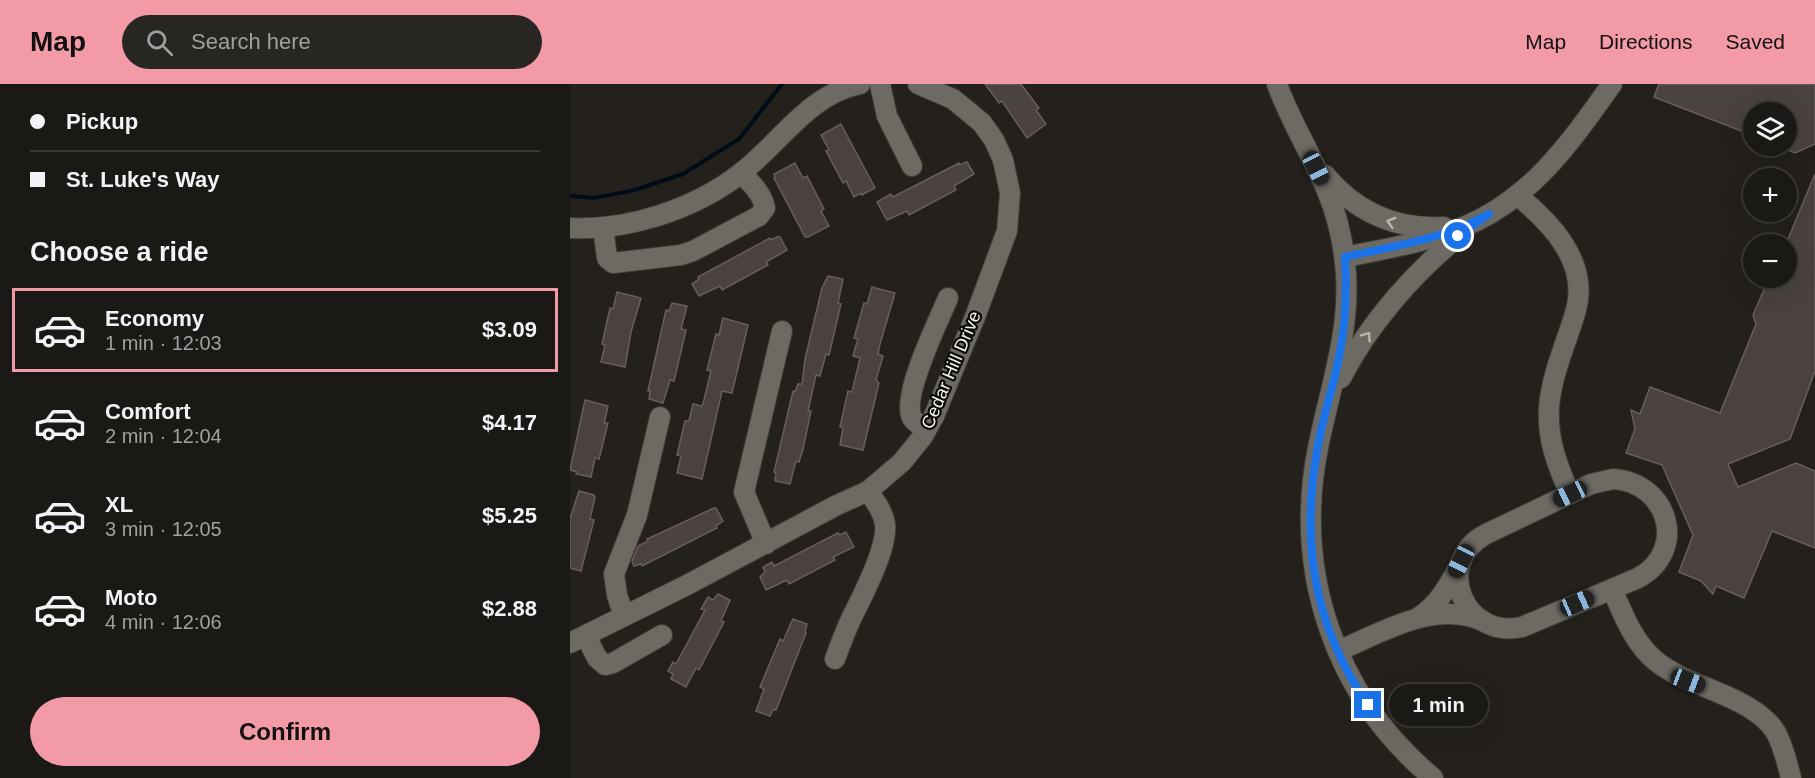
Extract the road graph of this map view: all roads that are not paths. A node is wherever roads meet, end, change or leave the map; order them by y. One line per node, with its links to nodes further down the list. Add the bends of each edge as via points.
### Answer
1 (860, 84): 9 (street, via 822,100)
2 (880, 84): 8 (street, via 886,116)
3 (918, 84): 6 (street, Cedar Hill Drive)
4 (1277, 84): 7 (street)
5 (1612, 84): 10 (street, via 1559,156)
6 (955, 91): 19 (street, Cedar Hill Drive, via 994,140 1008,176 1010,210 1007,231 975,317)
7 (1308, 153): 11 (street, one-way to 7, via 1439,227 1384,220 1342,194); 14 (street, via 1333,208)
8 (912, 166)
9 (741, 173): 12 (street, via 677,208); 12 (street, via 754,186 765,208 759,216 693,251 613,263 607,258)
10 (1517, 195): 11 (street); 21 (street, via 1563,243 1574,261 1578,279 1576,309 1554,377 1549,407 1551,446)
11 (1489, 214): 14 (street, via 1443,234); 18 (street, one-way to 11, via 1348,364 1380,317 1425,267)
12 (603, 227): 13 (street)
13 (570, 228)
14 (1345, 257): 18 (street, via 1345,324)
15 (948, 298): 19 (street, via 912,386 913,419)
16 (782, 331): 22 (street, via 744,492)
17 (660, 417): 25 (street, via 637,515 614,574)
18 (1322, 426): 30 (street, via 1311,497 1310,542 1323,612)
19 (926, 430): 20 (street, Cedar Hill Drive, via 902,462)
20 (868, 491): 22 (street, Cedar Hill Drive); 31 (street, via 881,511 884,541)
21 (1570, 494): 23 (street, via 1479,537); 24 (street, via 1602,480 1623,479 1651,494 1663,512 1667,536 1657,563 1642,576)
22 (766, 544): 25 (street, Cedar Hill Drive)
23 (1461, 561): 26 (street, via 1442,596); 27 (street, via 1460,591 1470,610)
24 (1612, 589): 27 (street, via 1522,627 1505,628); 33 (street, via 1628,624 1655,661 1764,718 1775,731)
25 (624, 616): 29 (street, Cedar Hill Drive)
26 (1418, 618): 27 (street, via 1450,614); 30 (street)
27 (1483, 622)
28 (662, 635): 29 (street, via 605,664)
29 (578, 639)
30 (1338, 651): 32 (street, via 1359,692 1388,732)
31 (835, 658)
32 (1433, 778)
33 (1791, 778)

